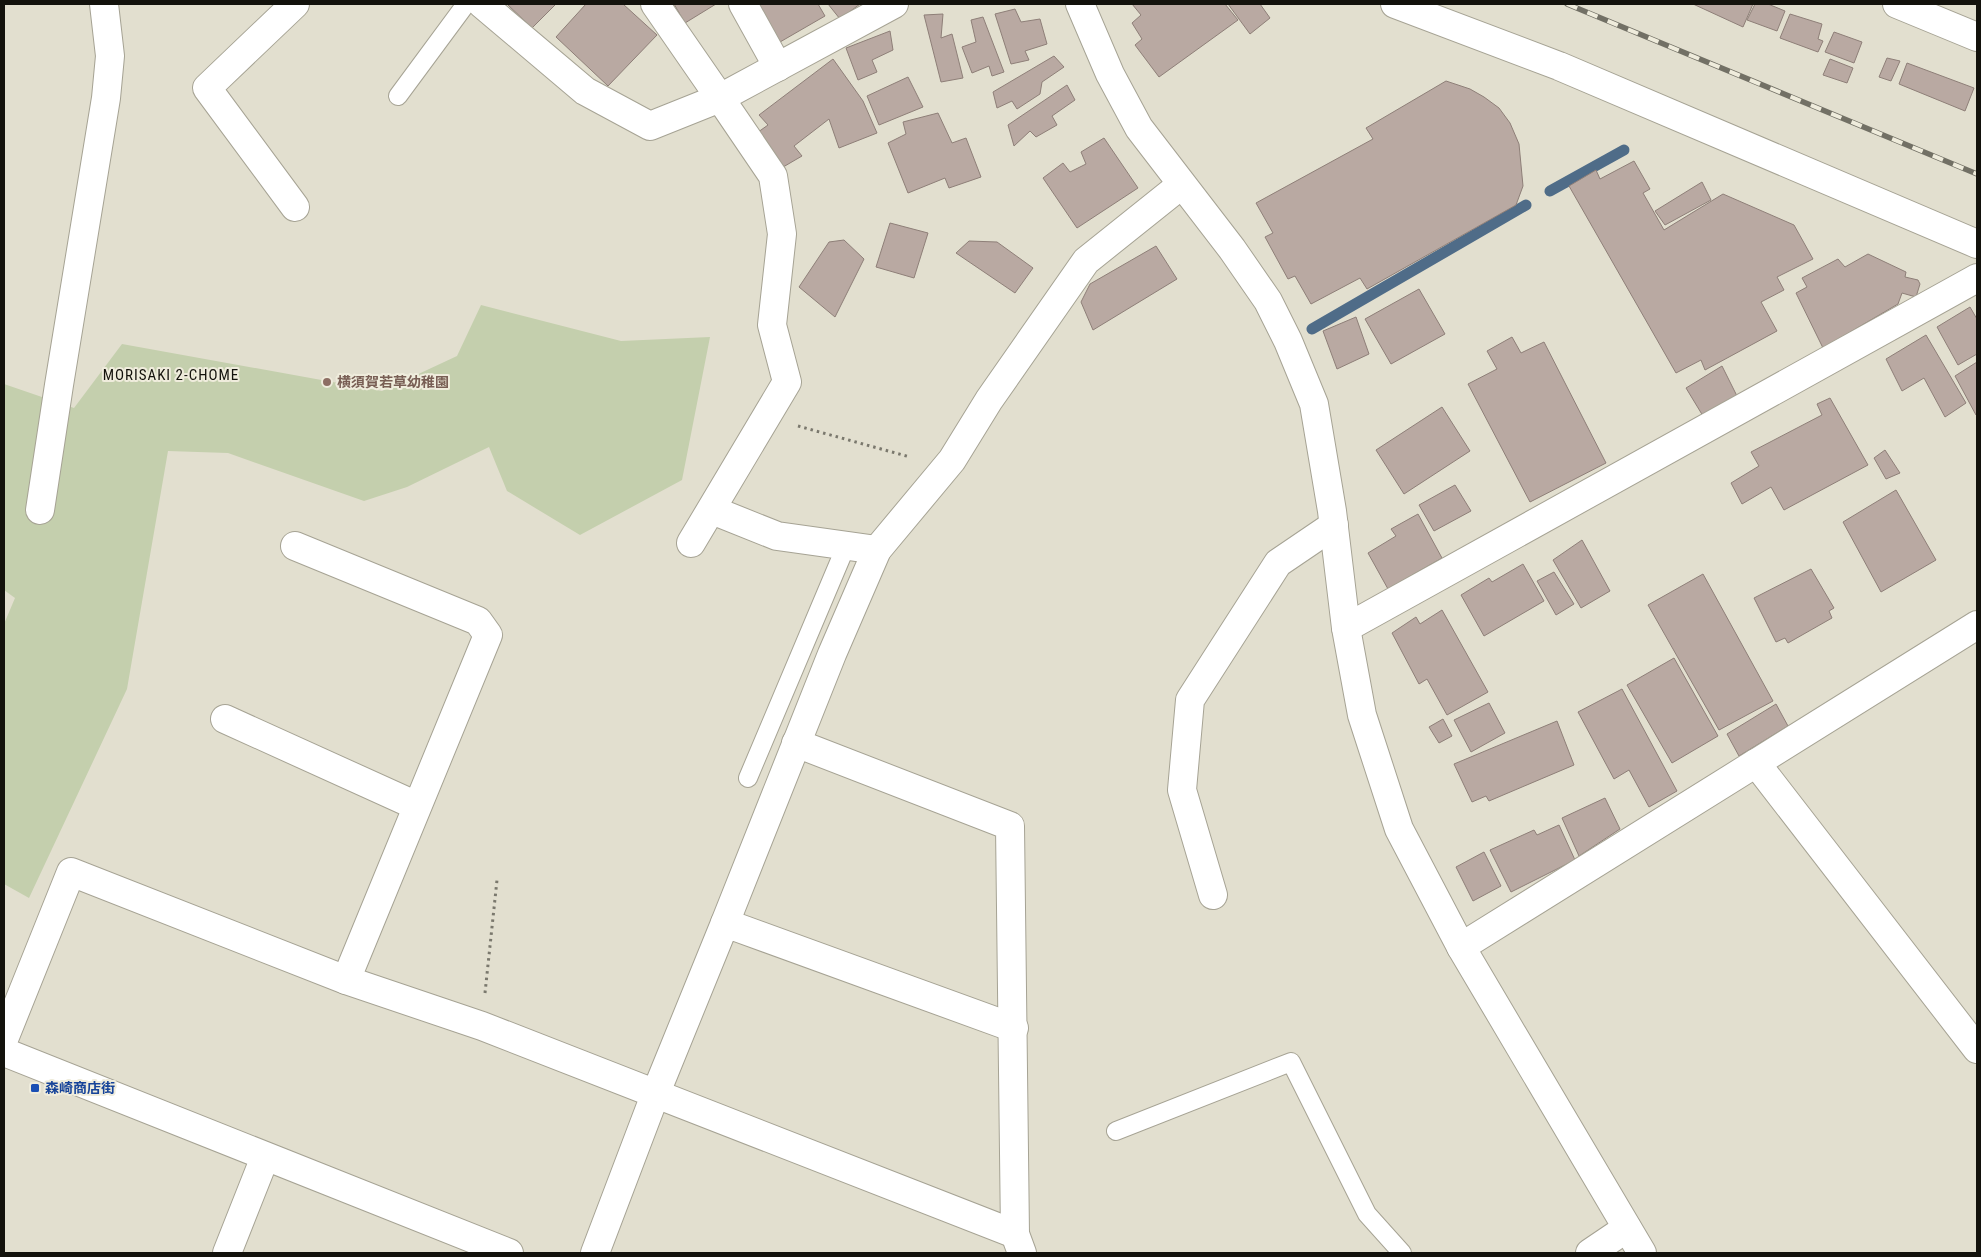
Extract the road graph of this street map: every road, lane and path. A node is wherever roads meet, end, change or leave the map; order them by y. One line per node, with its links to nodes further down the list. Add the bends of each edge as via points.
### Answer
1 (104, 4): 22 (street, via 110,56 106,98)
2 (295, 4): 17 (street, via 208,88)
3 (466, 4): 14 (lane)
4 (482, 4): 15 (street, via 585,91 650,126)
5 (655, 4): 15 (street)
6 (743, 4): 13 (street)
7 (894, 4): 13 (street)
8 (1080, 4): 16 (street, via 1110,74 1139,128)
9 (1394, 4): 18 (street, via 1559,66)
10 (1897, 4): 11 (street)
11 (1942, 12): 12 (street)
12 (1977, 37)
13 (778, 67): 15 (street)
14 (398, 96)
15 (720, 98): 20 (street, via 773,176 782,234 772,325 787,382)
16 (1182, 186): 24 (street, via 1268,301 1288,341 1314,404); 28 (street, via 1086,261 989,400 952,460)
17 (295, 207)
18 (1977, 244)
19 (1977, 278): 30 (street)
20 (771, 410): 21 (path, via 781,421); 23 (street)
21 (917, 459)
22 (40, 510)
23 (712, 510): 25 (street); 27 (street, via 777,536)
24 (1334, 525): 30 (street); 37 (street, via 1278,563 1190,700 1182,790)
25 (691, 543)
26 (295, 546): 35 (street, via 478,621 488,635)
27 (846, 546): 28 (street); 34 (lane)
28 (877, 550): 32 (street)
29 (1977, 626): 33 (street)
30 (1346, 628): 39 (street, via 1362,715 1399,829)
31 (225, 719): 35 (street)
32 (796, 743): 38 (street); 42 (street, via 1010,826)
33 (1756, 763): 39 (street); 44 (street)
34 (748, 778)
35 (417, 806): 40 (street)
36 (497, 880): 41 (path)
37 (1212, 895)
38 (725, 923): 42 (street); 46 (street)
39 (1461, 947): 49 (street)
40 (346, 980): 41 (street); 43 (street, via 71,872)
41 (482, 1026): 46 (street)
42 (1014, 1028): 50 (street)
43 (4, 1039)
44 (1977, 1049)
45 (4, 1052): 48 (street)
46 (655, 1095): 50 (street); 53 (street)
47 (1116, 1131): 54 (lane, via 1291,1062 1367,1214)
48 (265, 1157): 51 (street); 52 (street)
49 (1627, 1228): 55 (street); 56 (street)
50 (1019, 1244)
51 (226, 1253)
52 (509, 1253)
53 (595, 1253)
54 (1402, 1253)
55 (1590, 1253)
56 (1642, 1253)

